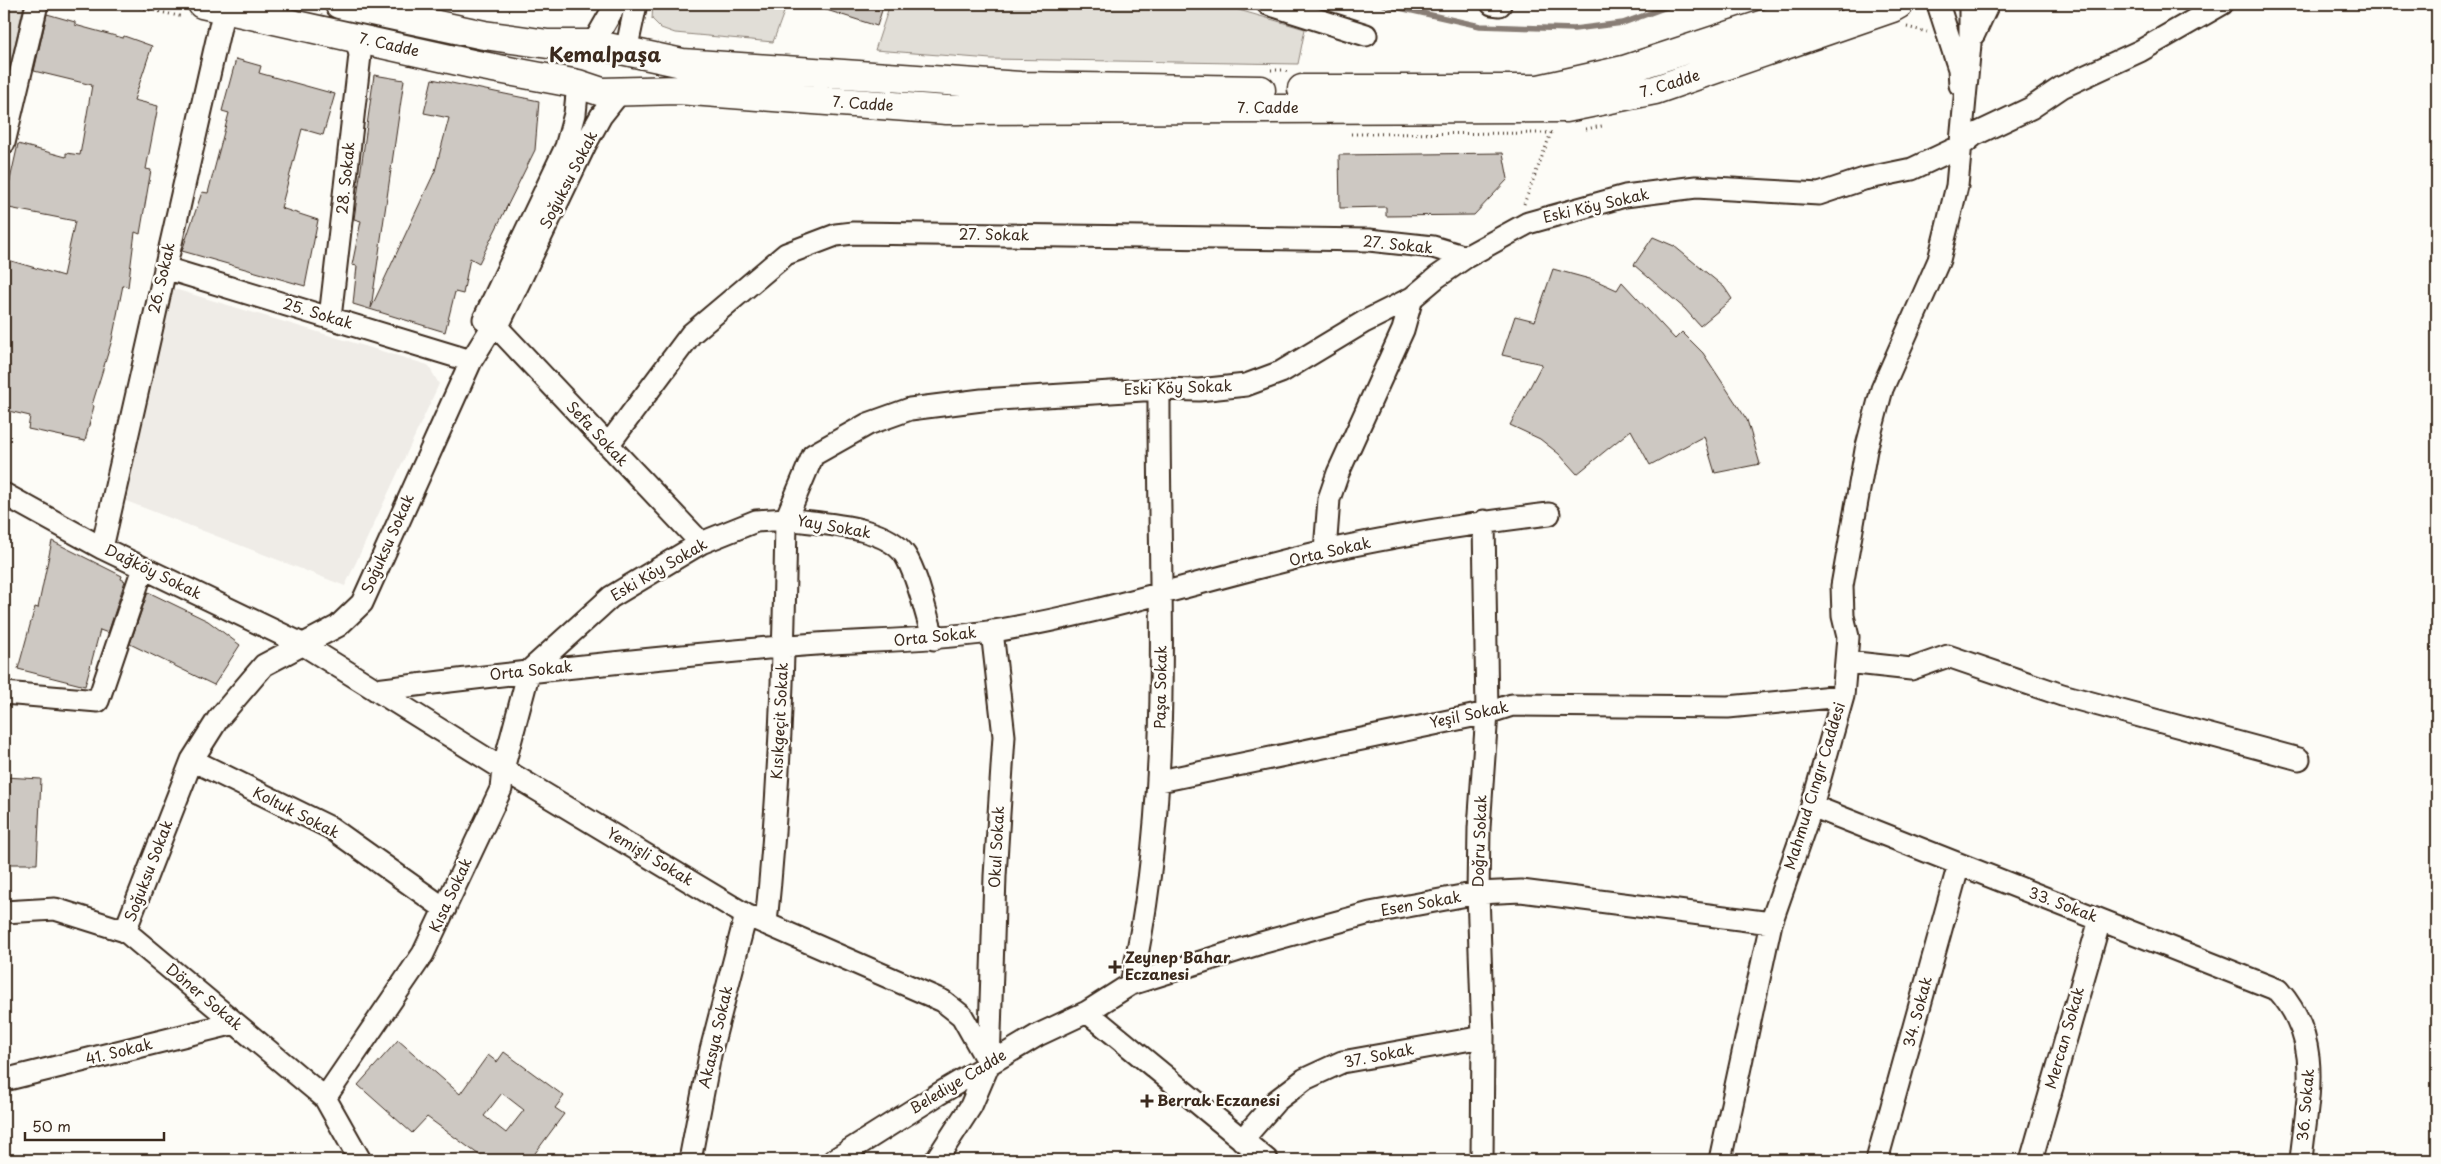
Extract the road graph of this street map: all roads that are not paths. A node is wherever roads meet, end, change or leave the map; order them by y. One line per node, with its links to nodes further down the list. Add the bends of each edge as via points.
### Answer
1 (37, 4): 22 (street)
2 (338, 4): 12 (main road, 7. Cadde)
3 (616, 4): 16 (street)
4 (636, 4): 18 (street)
5 (1268, 4): 14 (street)
6 (1825, 4): 18 (main road, 7. Cadde, via 1624,70 1539,89 1254,90 1020,86 682,62)
7 (1899, 4): 20 (main road, 7. Cadde, via 1655,90 1566,108 946,110 678,90)
8 (1938, 4): 21 (street, Mahmud Cıngır Caddesi, via 1959,69)
9 (1970, 4): 17 (street, Mahmud Cıngır Caddesi)
10 (1988, 4): 17 (street)
11 (2222, 4): 23 (street, Eski Köy Sokak, via 2140,51 2062,87 2031,108 1974,135)
12 (376, 8): 16 (main road, 7. Cadde, via 484,35 548,44)
13 (203, 10): 15 (main road, 7. Cadde); 25 (street, 26. Sokak)
14 (1366, 35)
15 (356, 38): 19 (main road, 7. Cadde); 27 (street, 28. Sokak, via 360,55)
16 (593, 44): 18 (main road); 19 (main road, via 578,71)
17 (1970, 44): 21 (street, Mahmud Cıngır Caddesi)
18 (626, 51): 20 (main road)
19 (578, 84): 20 (main road, via 602,92); 28 (street, Soğuksu Sokak, via 575,114 566,147 484,320)
20 (621, 91): 28 (street, Soğuksu Sokak, via 601,116 585,145 499,324)
21 (1962, 122): 23 (street, Mahmud Cıngır Caddesi)
22 (4, 133)
23 (1961, 146): 24 (street, Eski Köy Sokak, via 1912,169 1864,179 1819,194 1696,187 1625,196 1528,223); 45 (street, Mahmud Cıngır Caddesi, via 1957,186 1939,260 1882,390 1866,450 1842,586 1843,616 1848,637)
24 (1466, 257): 26 (street, Eski Köy Sokak); 31 (street, 27. Sokak, via 1433,248 1369,240 836,235 786,254 692,334)
25 (165, 268): 27 (street, 25. Sokak); 37 (street, 26. Sokak)
26 (1412, 298): 30 (street, Eski Köy Sokak, via 1364,322 1281,372 1246,385 1199,390); 38 (street, via 1403,330 1329,499)
27 (330, 318): 29 (street, 25. Sokak)
28 (494, 324): 29 (street, Soğuksu Sokak); 31 (street, Sefa Sokak)
29 (471, 361): 43 (street, Soğuksu Sokak, via 362,604 338,626)
30 (1159, 389): 34 (street, Eski Köy Sokak, via 982,400 910,409 868,424 813,455); 40 (street, Paşa Sokak)
31 (608, 445): 36 (street, Sefa Sokak)
32 (4, 494): 37 (street, Dağköy Sokak)
33 (1549, 514): 35 (street, Orta Sokak)
34 (786, 519): 36 (street, Eski Köy Sokak, via 756,521); 42 (street, Yay Sokak, via 872,532 892,542 905,555); 44 (street, Kısıkgeçit Sokak)
35 (1484, 521): 38 (street, Orta Sokak); 50 (street, Doğru Sokak)
36 (701, 543): 46 (street, Eski Köy Sokak, via 611,597)
37 (102, 548): 39 (street, Dağköy Sokak)
38 (1325, 551): 40 (street, Orta Sokak)
39 (143, 568): 43 (street, Dağköy Sokak); 48 (street, via 98,701)
40 (1162, 595): 41 (street, Orta Sokak); 54 (street, Paşa Sokak)
41 (992, 631): 42 (street, Orta Sokak); 70 (street, Okul Sokak, via 1004,736 995,876)
42 (934, 639): 44 (street, Orta Sokak)
43 (304, 645): 47 (street, Yemişli Sokak); 52 (street, Soğuksu Sokak, via 264,665 218,719)
44 (784, 646): 46 (street, Orta Sokak); 62 (street, Kısıkgeçit Sokak, via 774,843)
45 (1846, 662): 49 (street, Mahmud Cıngır Caddesi); 51 (street, via 1911,669 1948,656 2062,695)
46 (529, 671): 47 (street, Orta Sokak); 53 (street, Kısa Sokak)
47 (376, 690): 53 (street, Yemişli Sokak)
48 (4, 693)
49 (1843, 696): 50 (street, Yeşil Sokak, via 1728,707 1512,705); 55 (street, Mahmud Cıngır Caddesi)
50 (1487, 713): 54 (street, Yeşil Sokak); 57 (street, Doğru Sokak)
51 (2299, 759)
52 (192, 760): 58 (street, Koltuk Sokak, via 331,828); 64 (street, Soğuksu Sokak)
53 (503, 769): 58 (street, Kısa Sokak, via 501,789); 60 (street, Yemişli Sokak)
54 (1160, 781): 65 (street, Paşa Sokak, via 1143,931)
55 (1812, 806): 56 (street, 33. Sokak); 63 (street, Mahmud Cıngır Caddesi)
56 (1959, 864): 61 (street, 33. Sokak); 82 (street, 34. Sokak)
57 (1478, 894): 63 (street, Esen Sokak, via 1520,891); 65 (street, Esen Sokak, via 1370,913 1260,942); 69 (street, Doğru Sokak)
58 (445, 909): 72 (street, Kısa Sokak, via 423,954)
59 (4, 912): 64 (street, Döner Sokak, via 55,909)
60 (746, 915): 62 (street, Yemişli Sokak); 76 (street, Akasya Sokak, via 711,1050)
61 (2100, 920): 67 (street, 33. Sokak, via 2278,990); 74 (street, Mercan Sokak)
62 (766, 923): 70 (street, Yemişli Sokak, via 943,1001 962,1016)
63 (1771, 923): 81 (street, Mahmud Cıngır Caddesi)
64 (125, 931): 68 (street, Döner Sokak)
65 (1131, 984): 66 (street, Esen Sokak)
66 (1087, 1012): 70 (street, Belediye Cadde); 73 (street)
67 (2300, 1021): 83 (street, 36. Sokak, via 2310,1070)
68 (235, 1023): 71 (street, 41. Sokak); 72 (street, Döner Sokak)
69 (1483, 1037): 73 (street, 37. Sokak, via 1342,1062 1306,1079 1276,1101); 80 (street, Doğru Sokak)
70 (989, 1064): 77 (street, Belediye Cadde); 78 (street, via 971,1106)
71 (4, 1080)
72 (325, 1098): 75 (street, Döner Sokak)
73 (1242, 1140): 79 (street)
74 (2032, 1157)
75 (360, 1160)
76 (690, 1160)
77 (834, 1160)
78 (936, 1160)
79 (1267, 1160)
80 (1482, 1160)
81 (1720, 1160)
82 (1877, 1160)
83 (2301, 1160)

